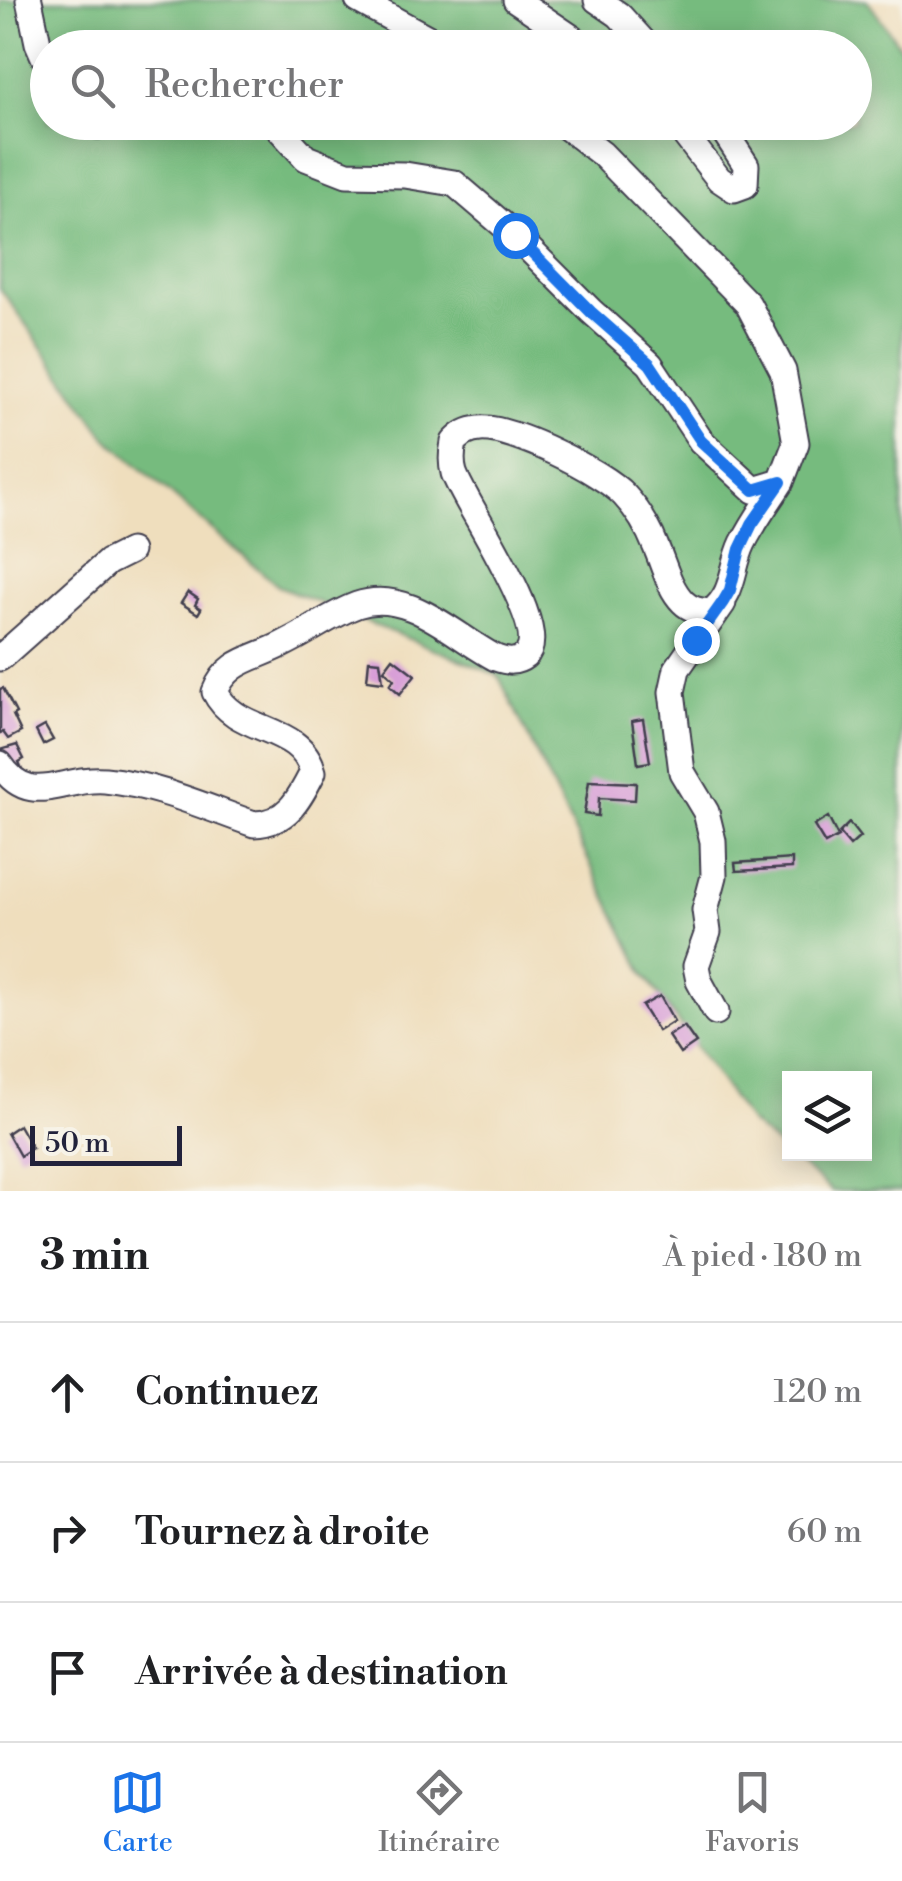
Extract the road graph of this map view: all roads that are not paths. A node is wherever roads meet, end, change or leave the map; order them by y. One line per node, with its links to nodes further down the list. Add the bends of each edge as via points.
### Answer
1 (29, 0): 5 (street)
2 (358, 0): 6 (street)
3 (516, 0): 7 (street)
4 (597, 0): 8 (street)
5 (35, 30)
6 (413, 30)
7 (560, 30)
8 (633, 30)
9 (290, 140): 13 (street, via 306,158 347,174 454,183 650,364 701,441 754,490)
10 (584, 140): 13 (street, via 748,304 783,371 796,443)
11 (689, 140): 12 (street, via 734,189 745,185 746,165)
12 (730, 140)
13 (781, 482): 15 (street, via 746,536)
14 (130, 551): 16 (street, via 108,562)
15 (723, 602): 17 (street, via 711,612 684,604 639,514 598,472 483,428 454,442 454,473 524,606 532,632 522,659 508,663 415,610 374,600 235,663 216,692 222,706 299,745 313,772 286,814 271,823 254,824 153,788 103,780 35,790 18,785); 18 (street, via 678,668 672,692 682,772 706,812 713,842 708,932 696,966)
16 (0, 658)
17 (0, 764)
18 (716, 1012)

